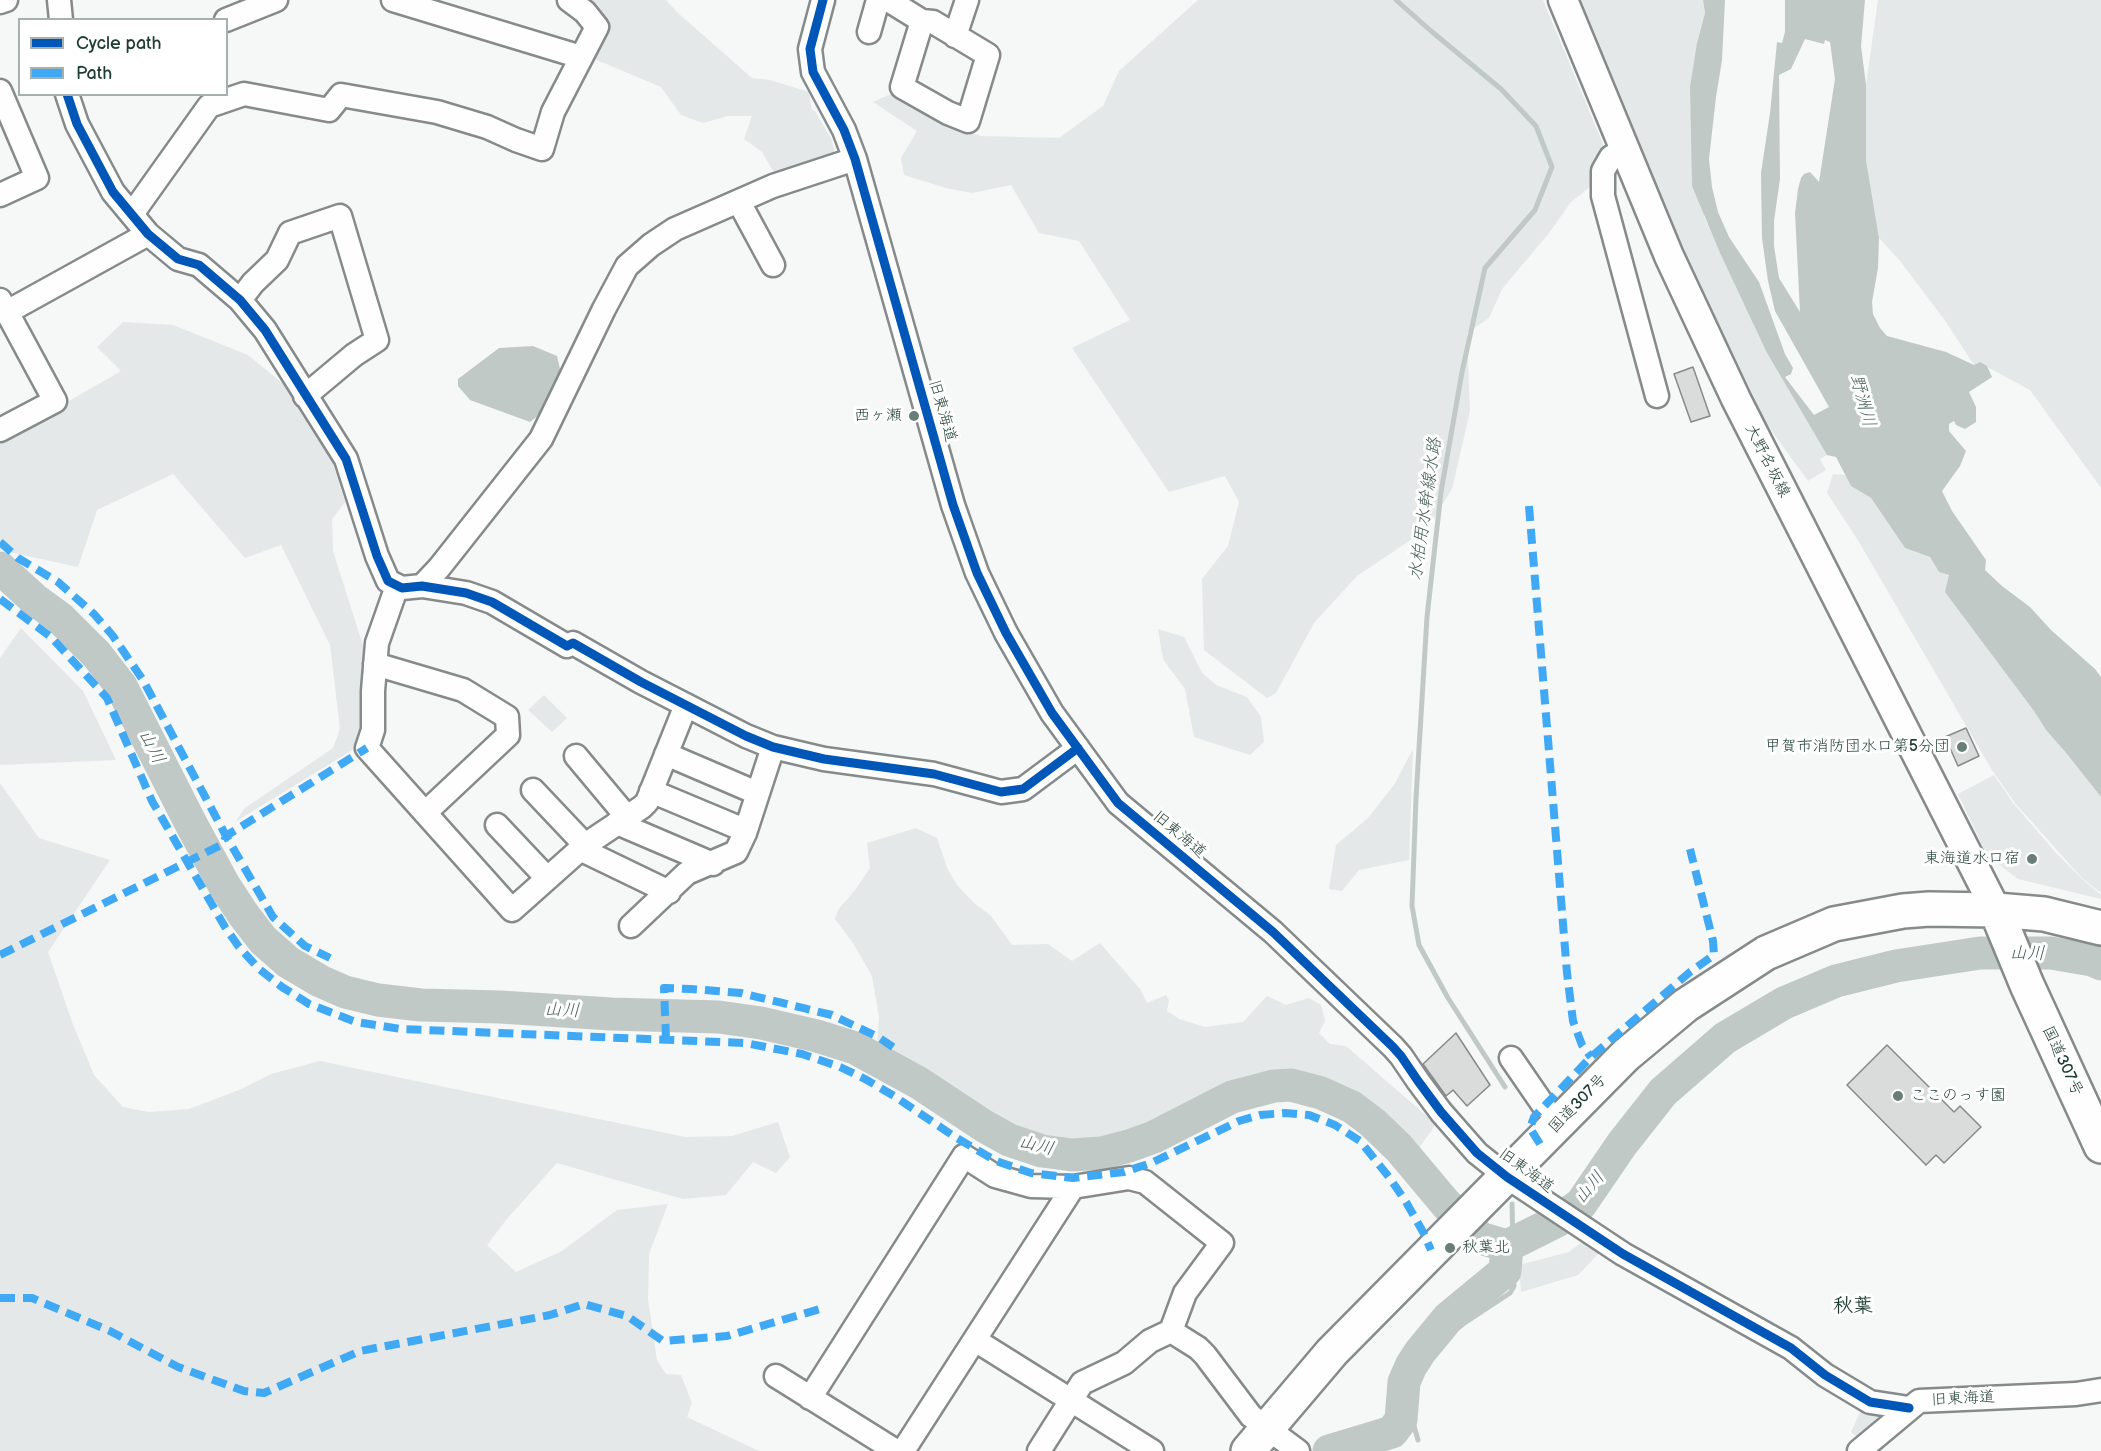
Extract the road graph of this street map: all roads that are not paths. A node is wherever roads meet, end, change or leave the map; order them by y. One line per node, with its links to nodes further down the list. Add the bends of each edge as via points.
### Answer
1 (6, 0): 11 (street)
2 (59, 0): 12 (street)
3 (276, 0): 13 (street)
4 (393, 0): 17 (street)
5 (570, 0): 17 (street, via 597,27)
6 (823, 0): 21 (street, 旧東海道, via 810,50 813,72)
7 (878, 0): 15 (street)
8 (888, 0): 14 (street)
9 (967, 0): 16 (street)
10 (1563, 0): 20 (main road, 大野名坂線)
11 (0, 2)
12 (61, 18)
13 (228, 19)
14 (922, 21): 16 (street, via 933,22); 16 (street, via 902,87 968,121 988,55)
15 (868, 32)
16 (955, 36)
17 (581, 57): 24 (street, via 553,112 542,149 437,112 341,95 329,110 244,94 222,100 209,106)
18 (0, 91): 22 (street, via 37,178)
19 (68, 96): 24 (street, via 96,164)
20 (1624, 149): 30 (street, via 1611,157 1603,171 1603,196); 51 (main road, 大野名坂線, via 1736,399)
21 (855, 159): 23 (street); 37 (street, 旧東海道, via 953,505 977,573 1028,672)
22 (0, 195)
23 (738, 202): 26 (street); 33 (street, via 675,229 627,266 541,439)
24 (132, 213): 25 (street)
25 (148, 234): 27 (street, via 178,259 200,265); 28 (street)
26 (773, 265)
27 (240, 300): 29 (street, via 265,330); 29 (street, via 277,260 290,233 340,216 377,340)
28 (3, 306): 31 (street, via 54,401)
29 (305, 396): 32 (street, via 346,459 377,556 388,581)
30 (1657, 396)
31 (0, 430)
32 (397, 586): 33 (street); 34 (street, via 377,643)
33 (422, 586): 35 (street, via 492,602 567,646 573,642)
34 (375, 664): 43 (street, via 373,730 367,748); 43 (street, via 463,690 507,717 508,735)
35 (686, 705): 36 (street); 38 (street)
36 (773, 747): 37 (street, via 824,759 934,774 1001,792 1023,789); 42 (street)
37 (1078, 748): 57 (street, 旧東海道, via 1118,803 1273,932 1393,1047 1441,1112 1477,1153)
38 (666, 754): 41 (street); 42 (street)
39 (576, 756): 44 (street)
40 (533, 790): 47 (street)
41 (651, 792): 44 (street, via 642,807); 46 (street)
42 (757, 793): 46 (street)
43 (425, 813): 49 (street, via 512,910)
44 (622, 820): 47 (street); 48 (street)
45 (497, 825): 49 (street)
46 (745, 833): 48 (street, via 736,852)
47 (582, 847): 49 (street); 50 (street)
48 (713, 864): 50 (street, via 687,873)
49 (547, 878)
50 (669, 892): 52 (street)
51 (2001, 922): 53 (highway, 国道307号, via 2044,914); 56 (highway, 国道307号); 57 (highway, 国道307号, via 1929,909 1903,911 1834,924 1766,953 1686,1005 1626,1055)
52 (631, 926)
53 (2101, 928)
54 (1511, 1058): 55 (street)
55 (1544, 1106)
56 (2101, 1146)
57 (1507, 1177): 65 (street, 旧東海道, via 1668,1281 1791,1348 1825,1375 1870,1402); 66 (highway, 国道307号, via 1332,1352)
58 (1073, 1187): 59 (street, via 1130,1178 1145,1182 1222,1243 1185,1293); 60 (street); 63 (street, via 1032,1186 994,1176 964,1156)
59 (1171, 1331): 64 (street, via 1149,1341 1124,1363 1082,1383); 66 (street, via 1205,1355 1251,1416)
60 (975, 1340): 64 (street); 68 (street)
61 (776, 1376): 63 (street)
62 (2101, 1390): 65 (street, 旧東海道, via 1918,1401)
63 (810, 1398): 67 (street)
64 (1071, 1400): 69 (street); 70 (street)
65 (1909, 1408): 72 (street)
66 (1257, 1440): 71 (street)
67 (896, 1451)
68 (903, 1451)
69 (1039, 1451)
70 (1152, 1451)
71 (1298, 1451)
72 (1859, 1451)

